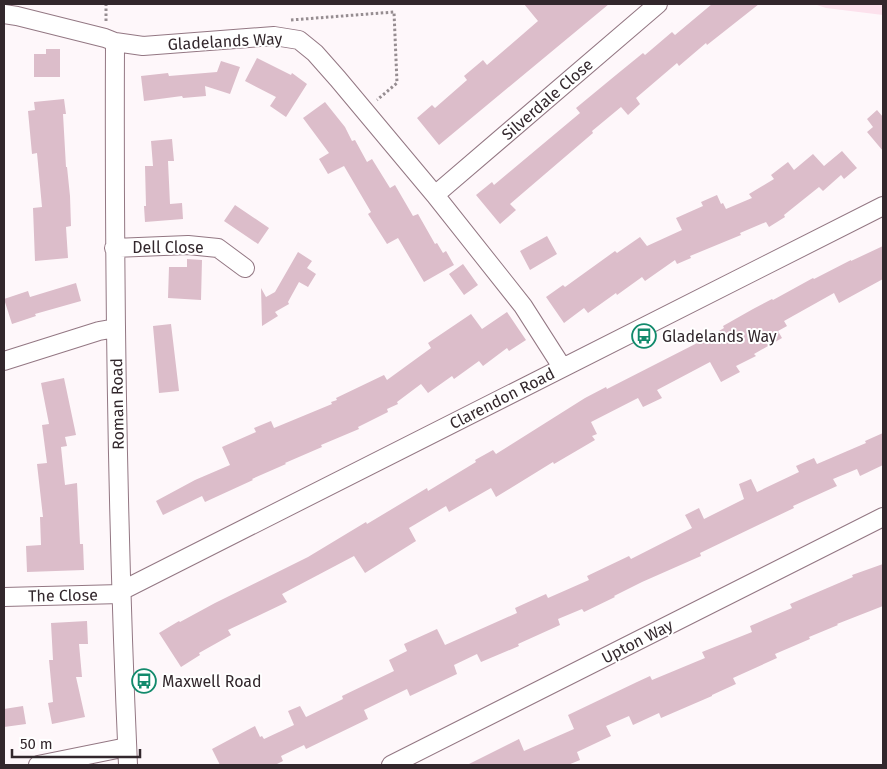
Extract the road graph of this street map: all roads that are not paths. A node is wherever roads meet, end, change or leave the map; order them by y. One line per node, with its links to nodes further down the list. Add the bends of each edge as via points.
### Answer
1 (658, 4): 4 (street, Silverdale Close)
2 (4, 14): 3 (street, Gladelands Way)
3 (115, 42): 4 (street, Gladelands Way, via 143,46 274,36 299,40 315,53); 6 (street, Roman Road)
4 (435, 195): 10 (street, Gladelands Way, via 523,306)
5 (883, 206): 10 (street, Clarendon Road)
6 (114, 248): 7 (street, Dell Close, via 188,245 218,248); 8 (street, Roman Road)
7 (245, 268)
8 (116, 328): 9 (street); 12 (street, Roman Road)
9 (4, 361)
10 (562, 367): 12 (street, Clarendon Road)
11 (883, 517): 17 (street, Upton Way)
12 (121, 592): 13 (street, The Close); 14 (street, Roman Road)
13 (4, 597)
14 (127, 747): 15 (street); 16 (street, Roman Road)
15 (38, 765)
16 (128, 765)
17 (390, 765)

